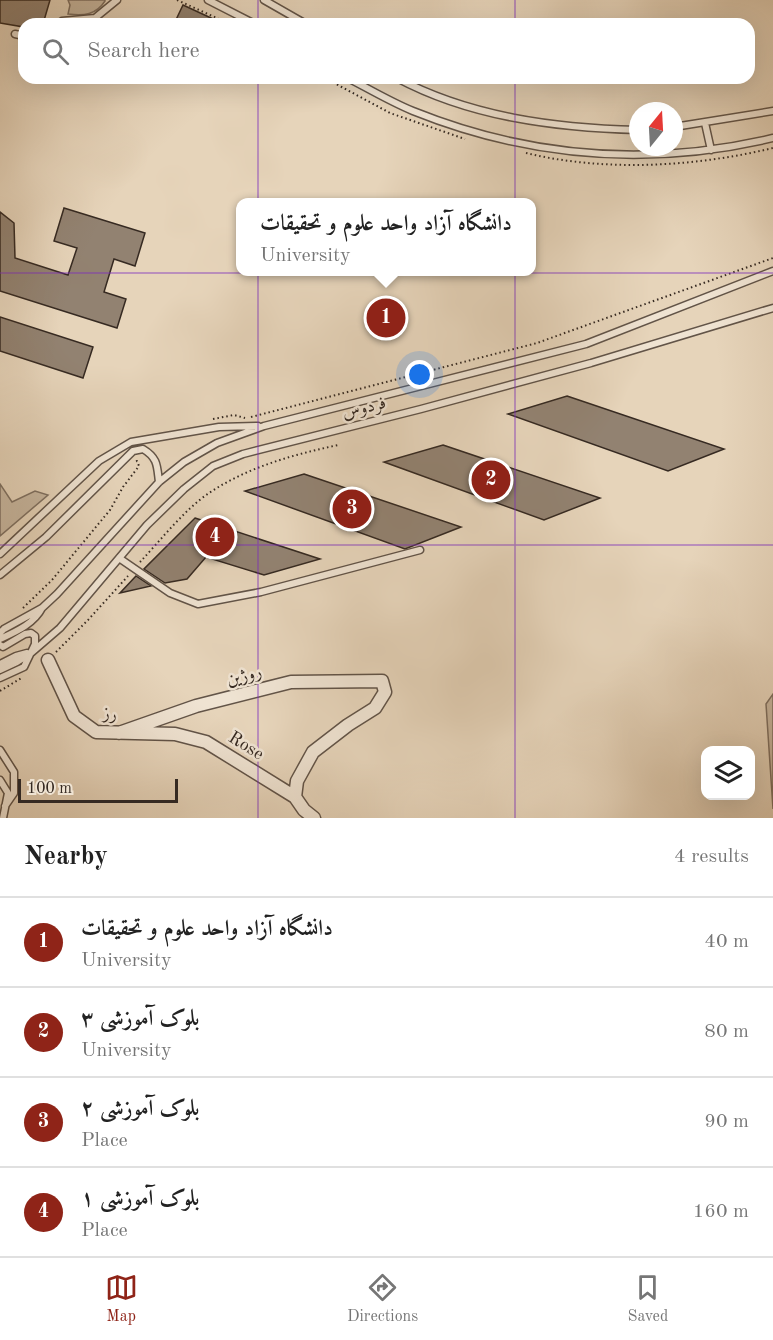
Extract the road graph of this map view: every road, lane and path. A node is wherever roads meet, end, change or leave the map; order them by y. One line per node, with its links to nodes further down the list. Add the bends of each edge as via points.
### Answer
1 (117, 0): 5 (lane)
2 (177, 0): 6 (path)
3 (208, 0): 7 (lane)
4 (264, 0): 8 (lane)
5 (95, 18)
6 (217, 18)
7 (243, 18)
8 (296, 18)
9 (15, 34): 10 (lane)
10 (18, 35)
11 (360, 84): 18 (lane, via 412,111 473,132 535,147 648,155)
12 (408, 84): 16 (lane, via 469,106 540,123)
13 (773, 111): 14 (lane)
14 (705, 123): 15 (lane); 18 (lane)
15 (683, 126)
16 (629, 130)
17 (773, 138): 18 (lane)
18 (711, 150)
19 (773, 258): 22 (path, via 537,343 248,418 234,415)
20 (773, 272): 23 (lane, فردوس, via 586,344)
21 (773, 308): 29 (lane, فردوس, via 421,410 243,454 213,466 184,489)
22 (211, 419)
23 (264, 426): 26 (lane, فردوس, via 217,443); 28 (lane, via 219,427 131,442 99,461)
24 (338, 445): 30 (path, via 289,456 248,471 207,494)
25 (129, 464): 33 (path, via 137,461 139,466 110,510 52,580)
26 (159, 482): 31 (lane, via 153,455 143,449 133,452 46,537); 32 (lane, فردوس)
27 (420, 550): 30 (lane, via 261,592 198,604 170,593)
28 (0, 554)
29 (119, 558): 30 (lane); 37 (lane, فردوس, via 60,628)
30 (134, 570): 38 (path)
31 (0, 575)
32 (42, 608): 34 (lane); 35 (lane, فردوس, via 24,627)
33 (22, 609)
34 (0, 633)
35 (0, 639)
36 (0, 645): 37 (lane, via 30,633 35,636)
37 (31, 652): 39 (lane); 40 (lane); 42 (lane, via 24,667)
38 (48, 660): 44 (street, رز, via 74,716 96,732)
39 (0, 664)
40 (0, 670)
41 (25, 676): 43 (path)
42 (0, 678)
43 (0, 692)
44 (119, 733): 45 (street, رز); 48 (street, روژین, via 196,706 291,682 382,681 385,692 375,708 313,752 297,781)
45 (175, 734): 48 (street, Rose, via 206,742)
46 (0, 750): 49 (lane, via 14,772 14,793)
47 (0, 780): 49 (lane, via 8,793)
48 (295, 797): 51 (street)
49 (5, 806): 50 (lane)
50 (3, 818)
51 (314, 818)

